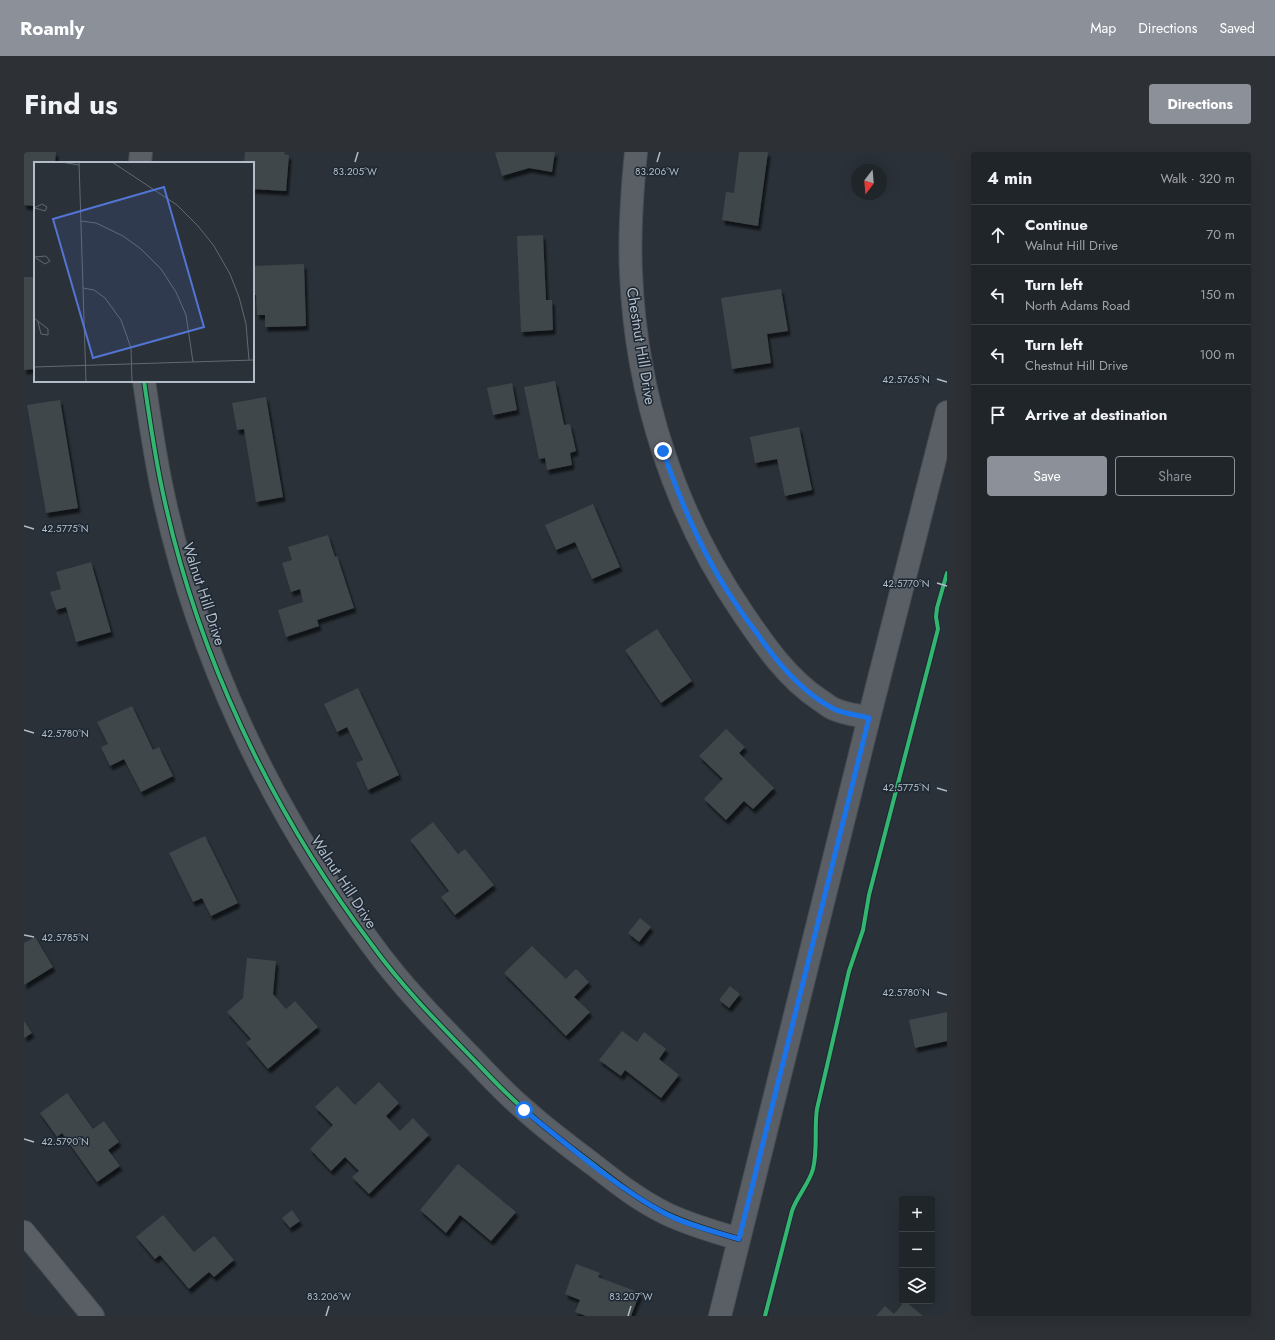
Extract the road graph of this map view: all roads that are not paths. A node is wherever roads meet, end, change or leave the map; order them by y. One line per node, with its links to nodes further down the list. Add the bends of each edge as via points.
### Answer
1 (141, 152): 3 (street)
2 (636, 152): 6 (street, Chestnut Hill Drive, via 632,196 631,266 638,341 652,413 663,451 685,508 728,592 778,661 812,694 834,709)
3 (140, 162)
4 (144, 382): 8 (street, Walnut Hill Drive, via 164,499 185,579 209,650 265,774 287,816 335,893 396,975 449,1035 524,1110 624,1188 666,1213 702,1228)
5 (947, 412): 6 (street)
6 (869, 718): 8 (street)
7 (24, 1232): 9 (street)
8 (739, 1239): 10 (street)
9 (93, 1316)
10 (720, 1316)

